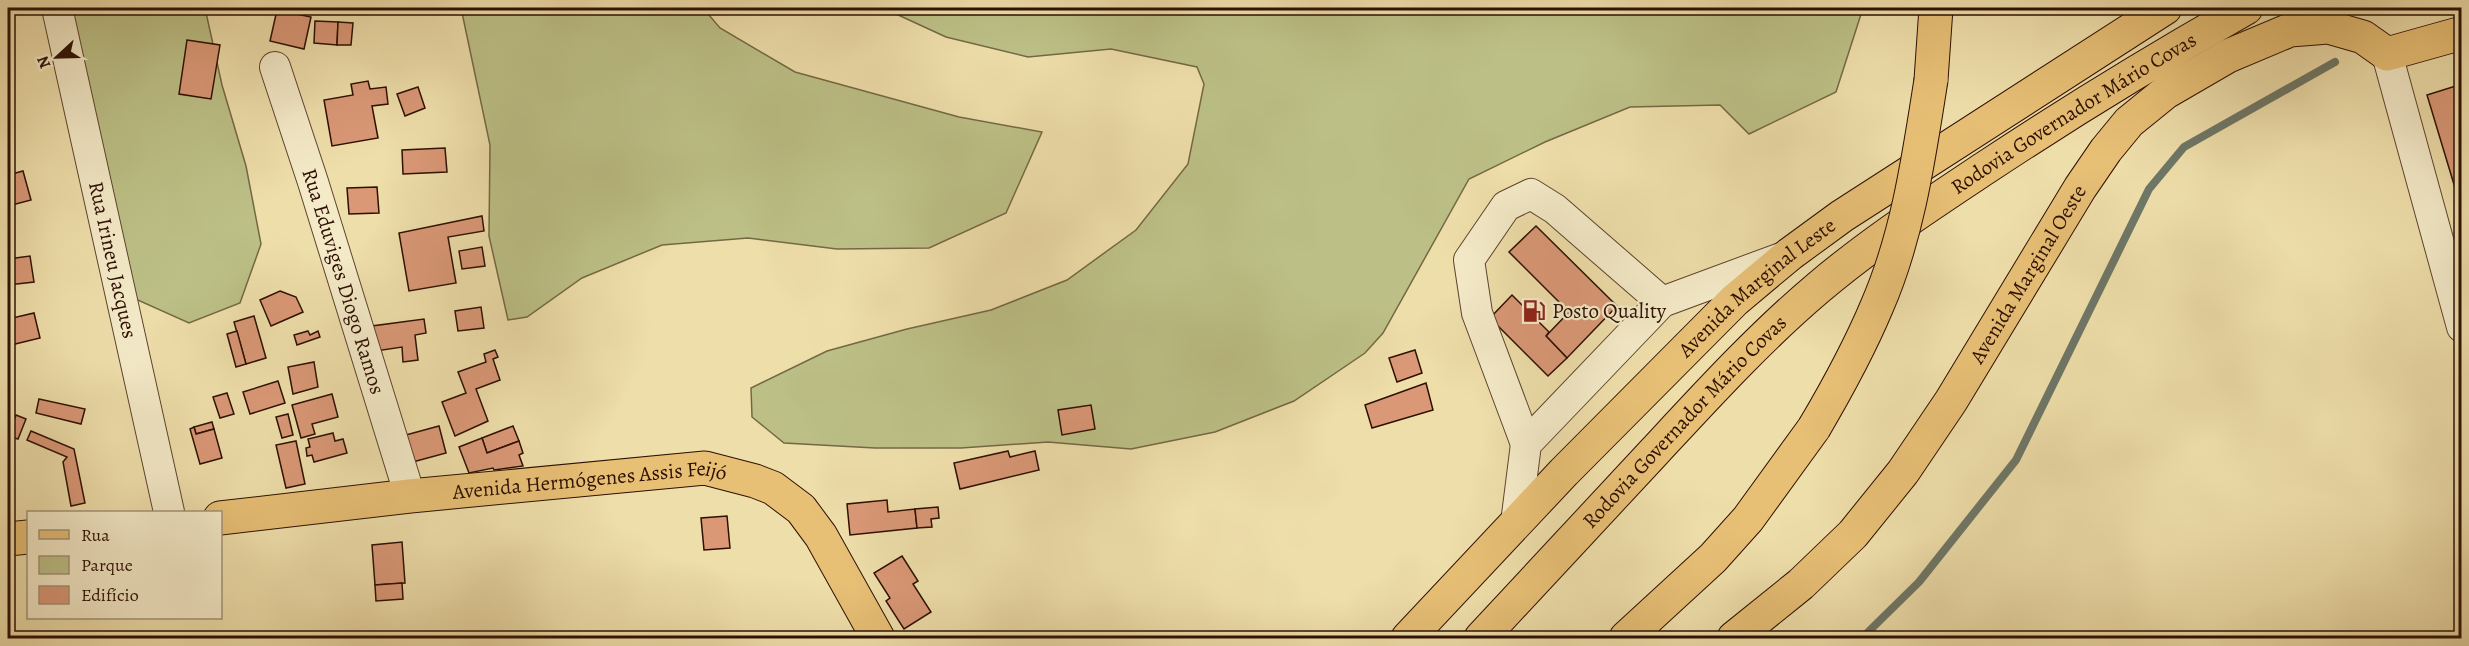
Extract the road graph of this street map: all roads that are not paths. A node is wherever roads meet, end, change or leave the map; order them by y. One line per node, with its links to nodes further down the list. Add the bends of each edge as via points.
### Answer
1 (57, 8): 14 (street, Rua Irineu Jacques)
2 (1936, 8): 22 (main road, Rodovia Governador Mário Covas, bridge, via 1930,80 1913,186 1878,305 1845,375 1814,428 1748,519 1696,575)
3 (2165, 8): 8 (main road, Avenida Marginal Leste, via 1878,192)
4 (2246, 8): 21 (main road, Rodovia Governador Mário Covas, via 2144,66 2016,147 1908,219 1816,290 1727,375)
5 (2462, 33): 6 (main road)
6 (2387, 54): 9 (street); 23 (main road, Avenida Marginal Oeste, via 2363,37 2328,27 2290,30 2217,62 2166,92 2129,122 2080,188 1951,401 1903,472 1853,534 1801,584)
7 (275, 66): 13 (street, Rua Eduviges Diogo Ramos)
8 (1790, 255): 10 (street); 16 (main road, Avenida Marginal Leste, via 1694,340)
9 (2453, 261): 11 (street)
10 (1662, 302): 12 (street); 12 (street, via 1555,209 1532,194 1506,206 1469,260 1477,313)
11 (2462, 327)
12 (1526, 444): 16 (street)
13 (410, 496): 15 (main road, Avenida Hermógenes Assis Feijó); 19 (main road, Avenida Hermógenes Assis Feijó, via 705,468 755,481 773,488 801,509)
14 (169, 511)
15 (222, 518)
16 (1516, 524): 20 (main road, Avenida Marginal Leste)
17 (27, 537): 18 (main road)
18 (8, 539)
19 (878, 639)
20 (1408, 639)
21 (1481, 639)
22 (1626, 639)
23 (1734, 639)

